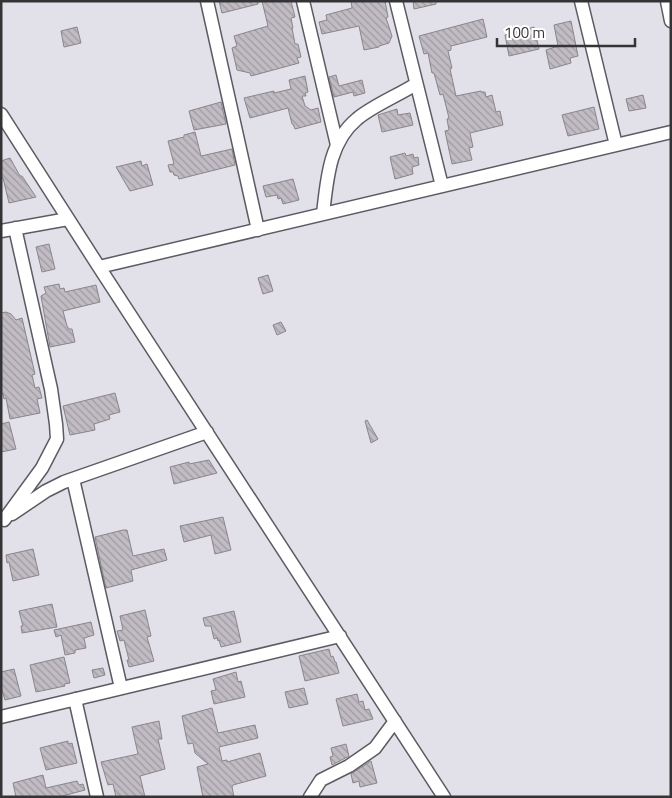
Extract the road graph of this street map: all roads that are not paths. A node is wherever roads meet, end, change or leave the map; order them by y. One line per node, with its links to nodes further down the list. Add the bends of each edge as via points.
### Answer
1 (207, 1): 16 (street)
2 (303, 1): 10 (street)
3 (396, 1): 7 (street)
4 (581, 1): 11 (street)
5 (667, 1): 6 (street)
6 (671, 22)
7 (416, 84): 10 (street, via 358,118); 12 (street)
8 (1, 114): 14 (street)
9 (671, 132): 11 (street)
10 (337, 145): 13 (street, via 328,174)
11 (616, 145): 12 (street)
12 (442, 186): 13 (street)
13 (323, 214): 16 (street)
14 (68, 219): 15 (street); 18 (street)
15 (15, 228): 17 (street); 21 (street, via 51,388 57,439 42,468)
16 (258, 230): 18 (street)
17 (1, 231)
18 (99, 267): 19 (street)
19 (207, 432): 20 (street); 22 (street)
20 (73, 479): 21 (street, via 46,491); 23 (street)
21 (3, 520)
22 (340, 636): 23 (street); 26 (street)
23 (121, 688): 24 (street)
24 (75, 699): 25 (street); 27 (street)
25 (1, 717)
26 (395, 721): 28 (street, via 375,748 321,780); 29 (street)
27 (97, 797)
28 (310, 797)
29 (444, 797)

